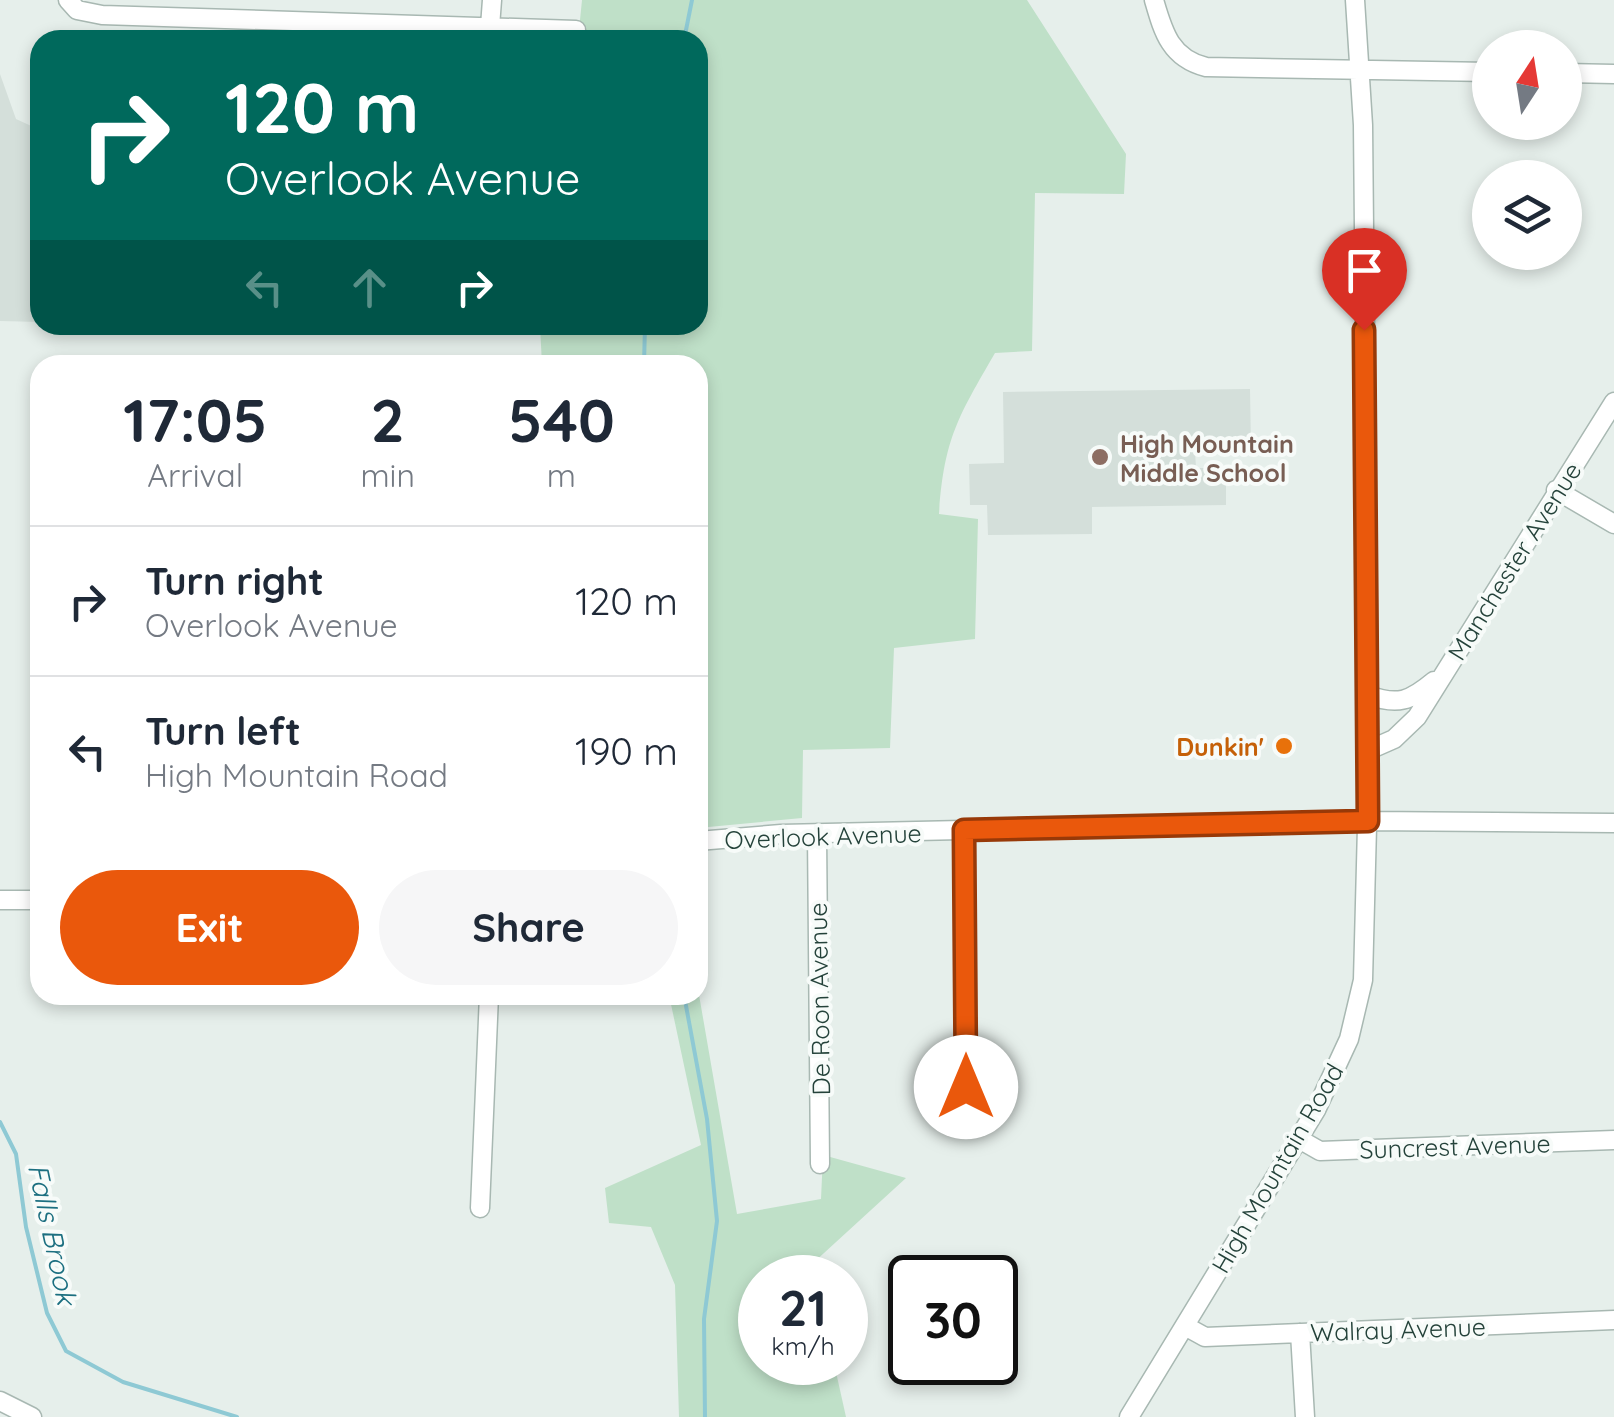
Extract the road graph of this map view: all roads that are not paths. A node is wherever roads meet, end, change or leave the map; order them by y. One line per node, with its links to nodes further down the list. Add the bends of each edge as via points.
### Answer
1 (68, 0): 5 (street, via 86,14)
2 (492, 0): 6 (street)
3 (1154, 0): 7 (street, via 1163,34 1196,65)
4 (1355, 0): 7 (street, High Mountain Road)
5 (406, 30)
6 (490, 30)
7 (1362, 70): 8 (street); 15 (street, High Mountain Road)
8 (1472, 72)
9 (1582, 73): 10 (street)
10 (1614, 74)
11 (1614, 402): 12 (street, Manchester Avenue)
12 (1556, 490): 13 (street); 14 (street, Manchester Avenue)
13 (1614, 524)
14 (1446, 671): 15 (street, Manchester Avenue, via 1406,702); 16 (street, Manchester Avenue, via 1418,717)
15 (1368, 695): 16 (street, High Mountain Road)
16 (1369, 750): 17 (street, High Mountain Road)
17 (1368, 821): 18 (street, Overlook Avenue); 19 (street, Overlook Avenue); 26 (street, High Mountain Road, via 1363,980 1339,1064)
18 (1614, 823)
19 (964, 830): 20 (street, Overlook Avenue); 25 (street)
20 (817, 833): 21 (street, Overlook Avenue); 28 (street, De Roon Avenue)
21 (708, 840)
22 (0, 900): 23 (street)
23 (30, 900)
24 (489, 1005): 29 (street)
25 (966, 1087)
26 (1298, 1139): 27 (street, Suncrest Avenue, via 1320,1151); 31 (street, High Mountain Road)
27 (1614, 1140)
28 (820, 1164)
29 (480, 1208)
30 (1614, 1320): 32 (street, Walray Avenue)
31 (1185, 1326): 32 (street, Walray Avenue, via 1205,1337); 35 (street, High Mountain Road)
32 (1300, 1333): 36 (street)
33 (0, 1400): 34 (street)
34 (32, 1417)
35 (1129, 1417)
36 (1305, 1417)

